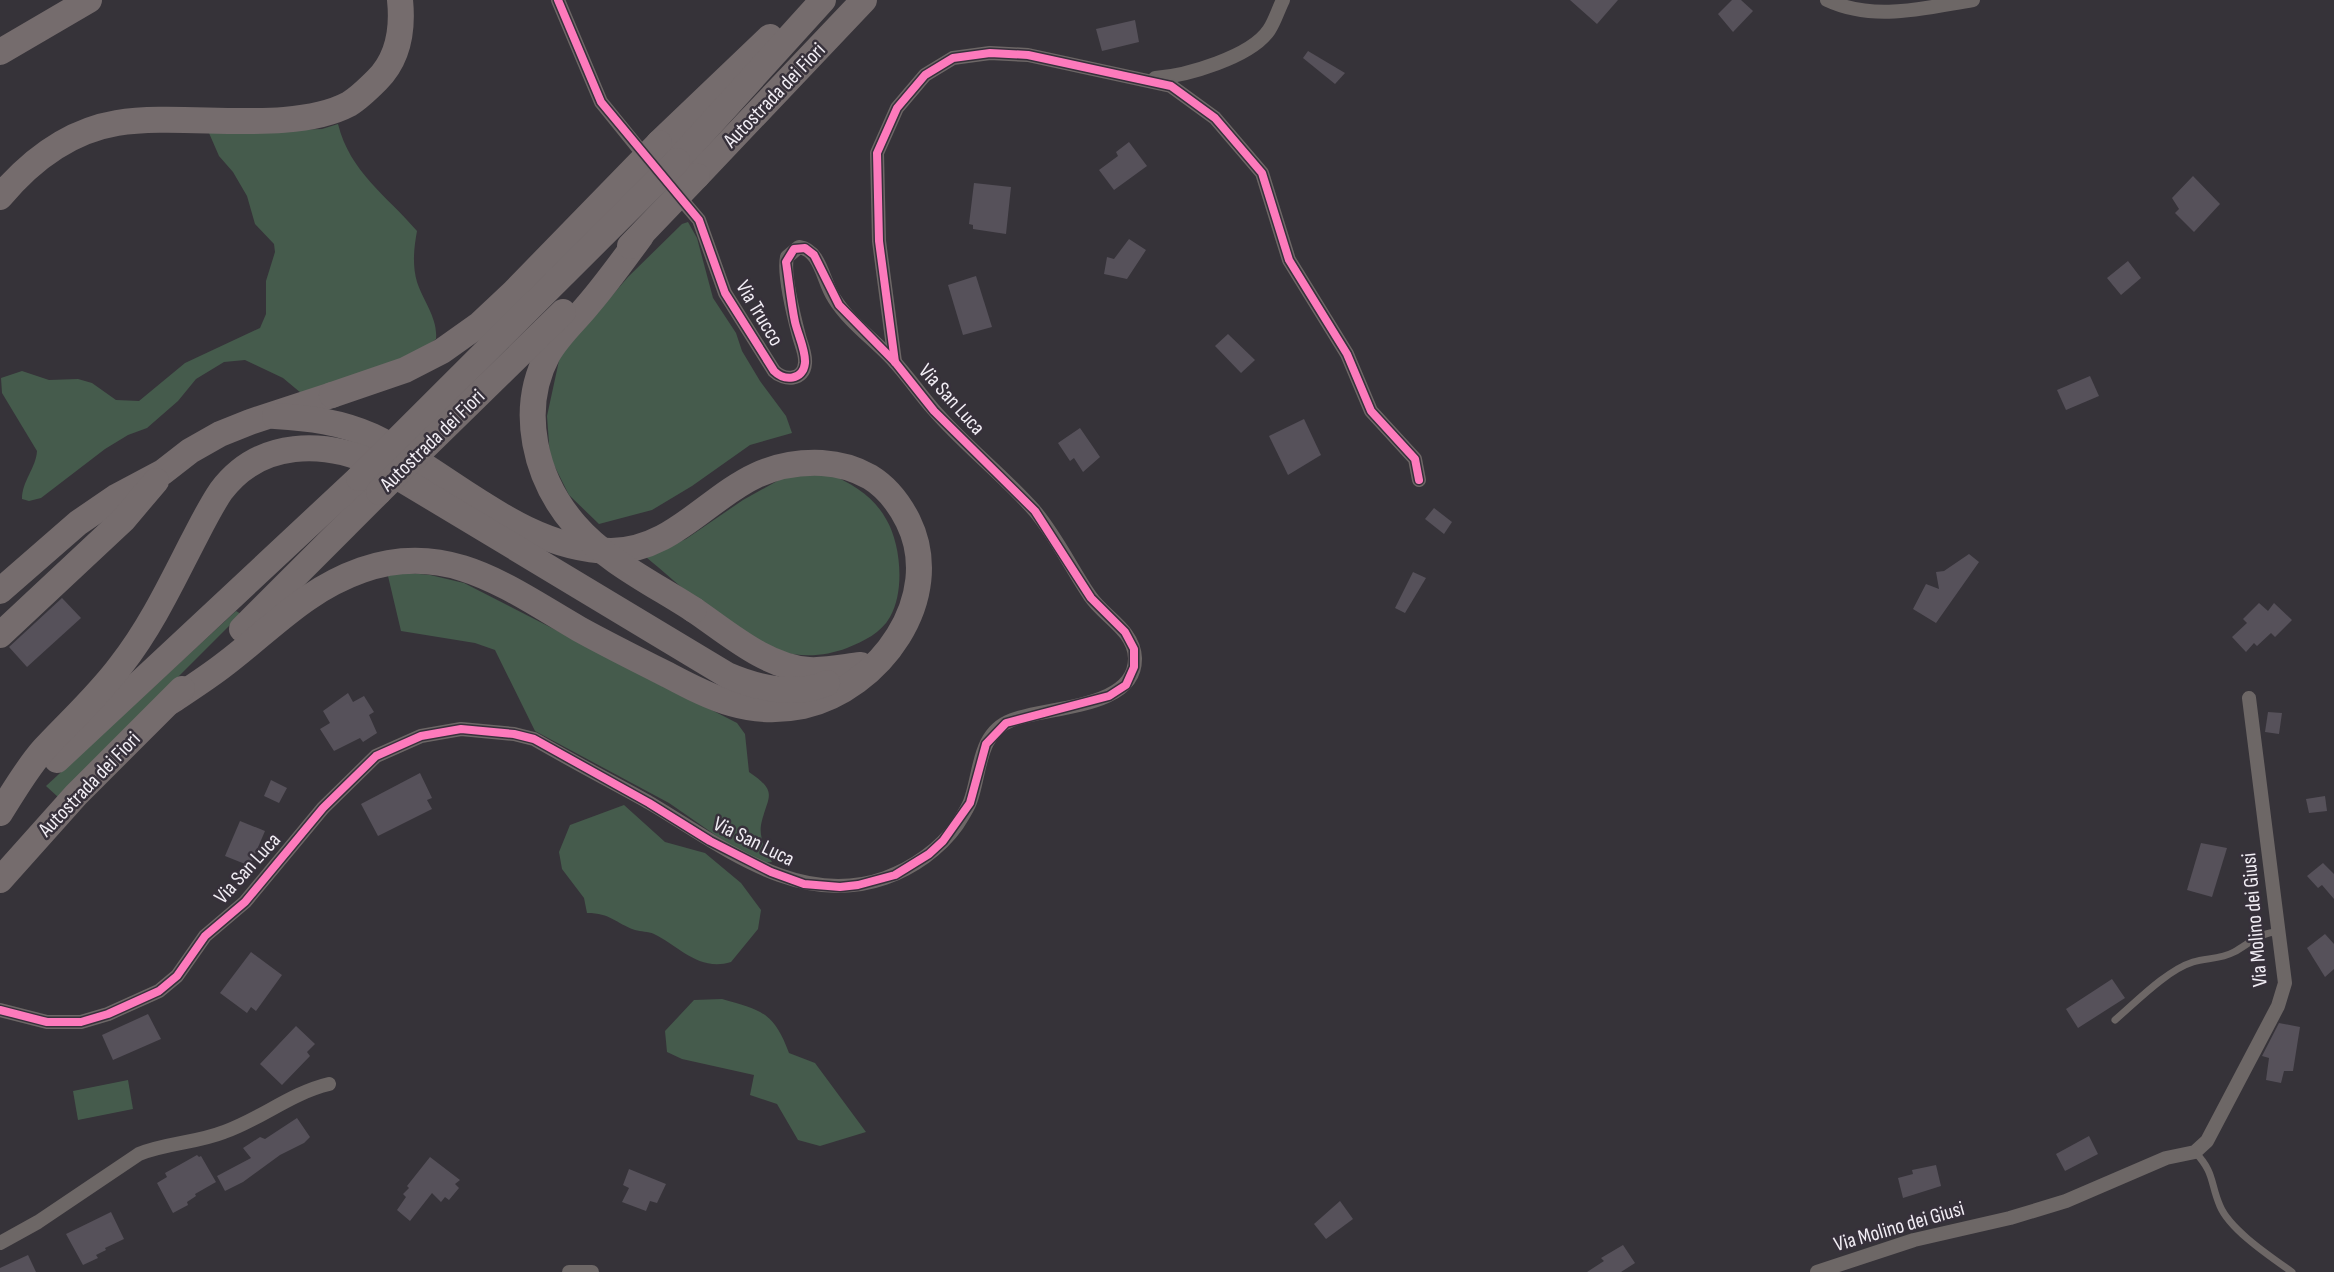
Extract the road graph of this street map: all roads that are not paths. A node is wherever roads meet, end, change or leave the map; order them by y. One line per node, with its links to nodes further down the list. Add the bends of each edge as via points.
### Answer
1 (89, 0): 10 (highway)
2 (400, 0): 13 (highway, via 402,26 392,60 382,76 349,104 316,115 289,118 117,123 87,131 43,154)
3 (558, 0): 15 (street, Via Trucco, via 601,102 699,220 725,293 774,371 783,378 795,377 805,363 786,262 789,252 799,248 814,255 839,305)
4 (818, 0): 16 (highway, bridge, via 769,38 659,143 480,324 442,351 405,370)
5 (823, 0): 12 (highway, Autostrada dei Fiori)
6 (864, 0): 12 (highway, Autostrada dei Fiori)
7 (1282, 0): 11 (street, via 1269,31 1251,49 1169,77)
8 (1827, 0): 9 (street, via 1864,12 1903,12)
9 (1973, 0)
10 (0, 52)
11 (1136, 80): 15 (street, via 1028,56 990,53 953,58 925,75 897,108 877,153 879,241); 18 (street, via 1171,86 1215,118 1262,173 1289,260 1347,354 1371,411 1414,459)
12 (687, 169): 14 (highway, Autostrada dei Fiori, bridge); 19 (highway, Autostrada dei Fiori, bridge)
13 (0, 197)
14 (641, 236): 19 (highway, Autostrada dei Fiori, bridge); 23 (highway, bridge, via 548,354 533,398 531,424 547,482 575,525 617,560 759,654 815,670)
15 (895, 362): 29 (street, Via San Luca, via 934,411 1035,511 1091,598 1125,632 1135,658 1131,676 1118,692 1014,719 999,728 982,754 970,803 956,826 929,854 877,881 840,887 804,884 710,841 534,739 514,734 451,731 421,736 376,756 323,808 245,902 205,936 177,976 159,991 81,1022 47,1022)
16 (275, 416): 17 (highway, via 220,434); 22 (highway, via 313,418 371,435 521,527 559,544 589,549 616,551 654,542 760,474 794,464 850,468 867,475 893,497 916,543 919,578 915,598)
17 (164, 472): 20 (highway, via 78,523); 21 (highway, via 123,520)
18 (1419, 480)
19 (369, 485): 25 (highway, Autostrada dei Fiori); 26 (highway, Autostrada dei Fiori)
20 (0, 591)
21 (0, 635)
22 (890, 648): 23 (highway); 25 (highway, via 871,671 839,694 800,706 746,708 709,697 504,584 467,568 432,561 396,561 324,586)
23 (861, 665): 26 (highway, via 823,685 800,689 765,688 745,682 727,675 378,465 336,449 295,448 254,462 222,490 148,626 122,664 44,750)
24 (2248, 698): 28 (street, Via Molino dei Giusi)
25 (170, 702): 27 (highway, Autostrada dei Fiori, via 76,795)
26 (0, 813)
27 (0, 880)
28 (2280, 932): 30 (lane, via 2257,937 2232,954 2186,965); 32 (street, Via Molino dei Giusi, via 2285,983 2278,1006 2206,1141)
29 (0, 1010)
30 (2115, 1020)
31 (329, 1084): 33 (street, via 308,1089 253,1121 224,1132 139,1154)
32 (2195, 1152): 36 (street, Via Molino dei Giusi, via 2166,1158 2066,1201 1914,1240); 37 (lane, via 2208,1166 2221,1209 2252,1243)
33 (0, 1243)
34 (569, 1272): 35 (street)
35 (592, 1272)
36 (1817, 1272)
37 (2292, 1272)

